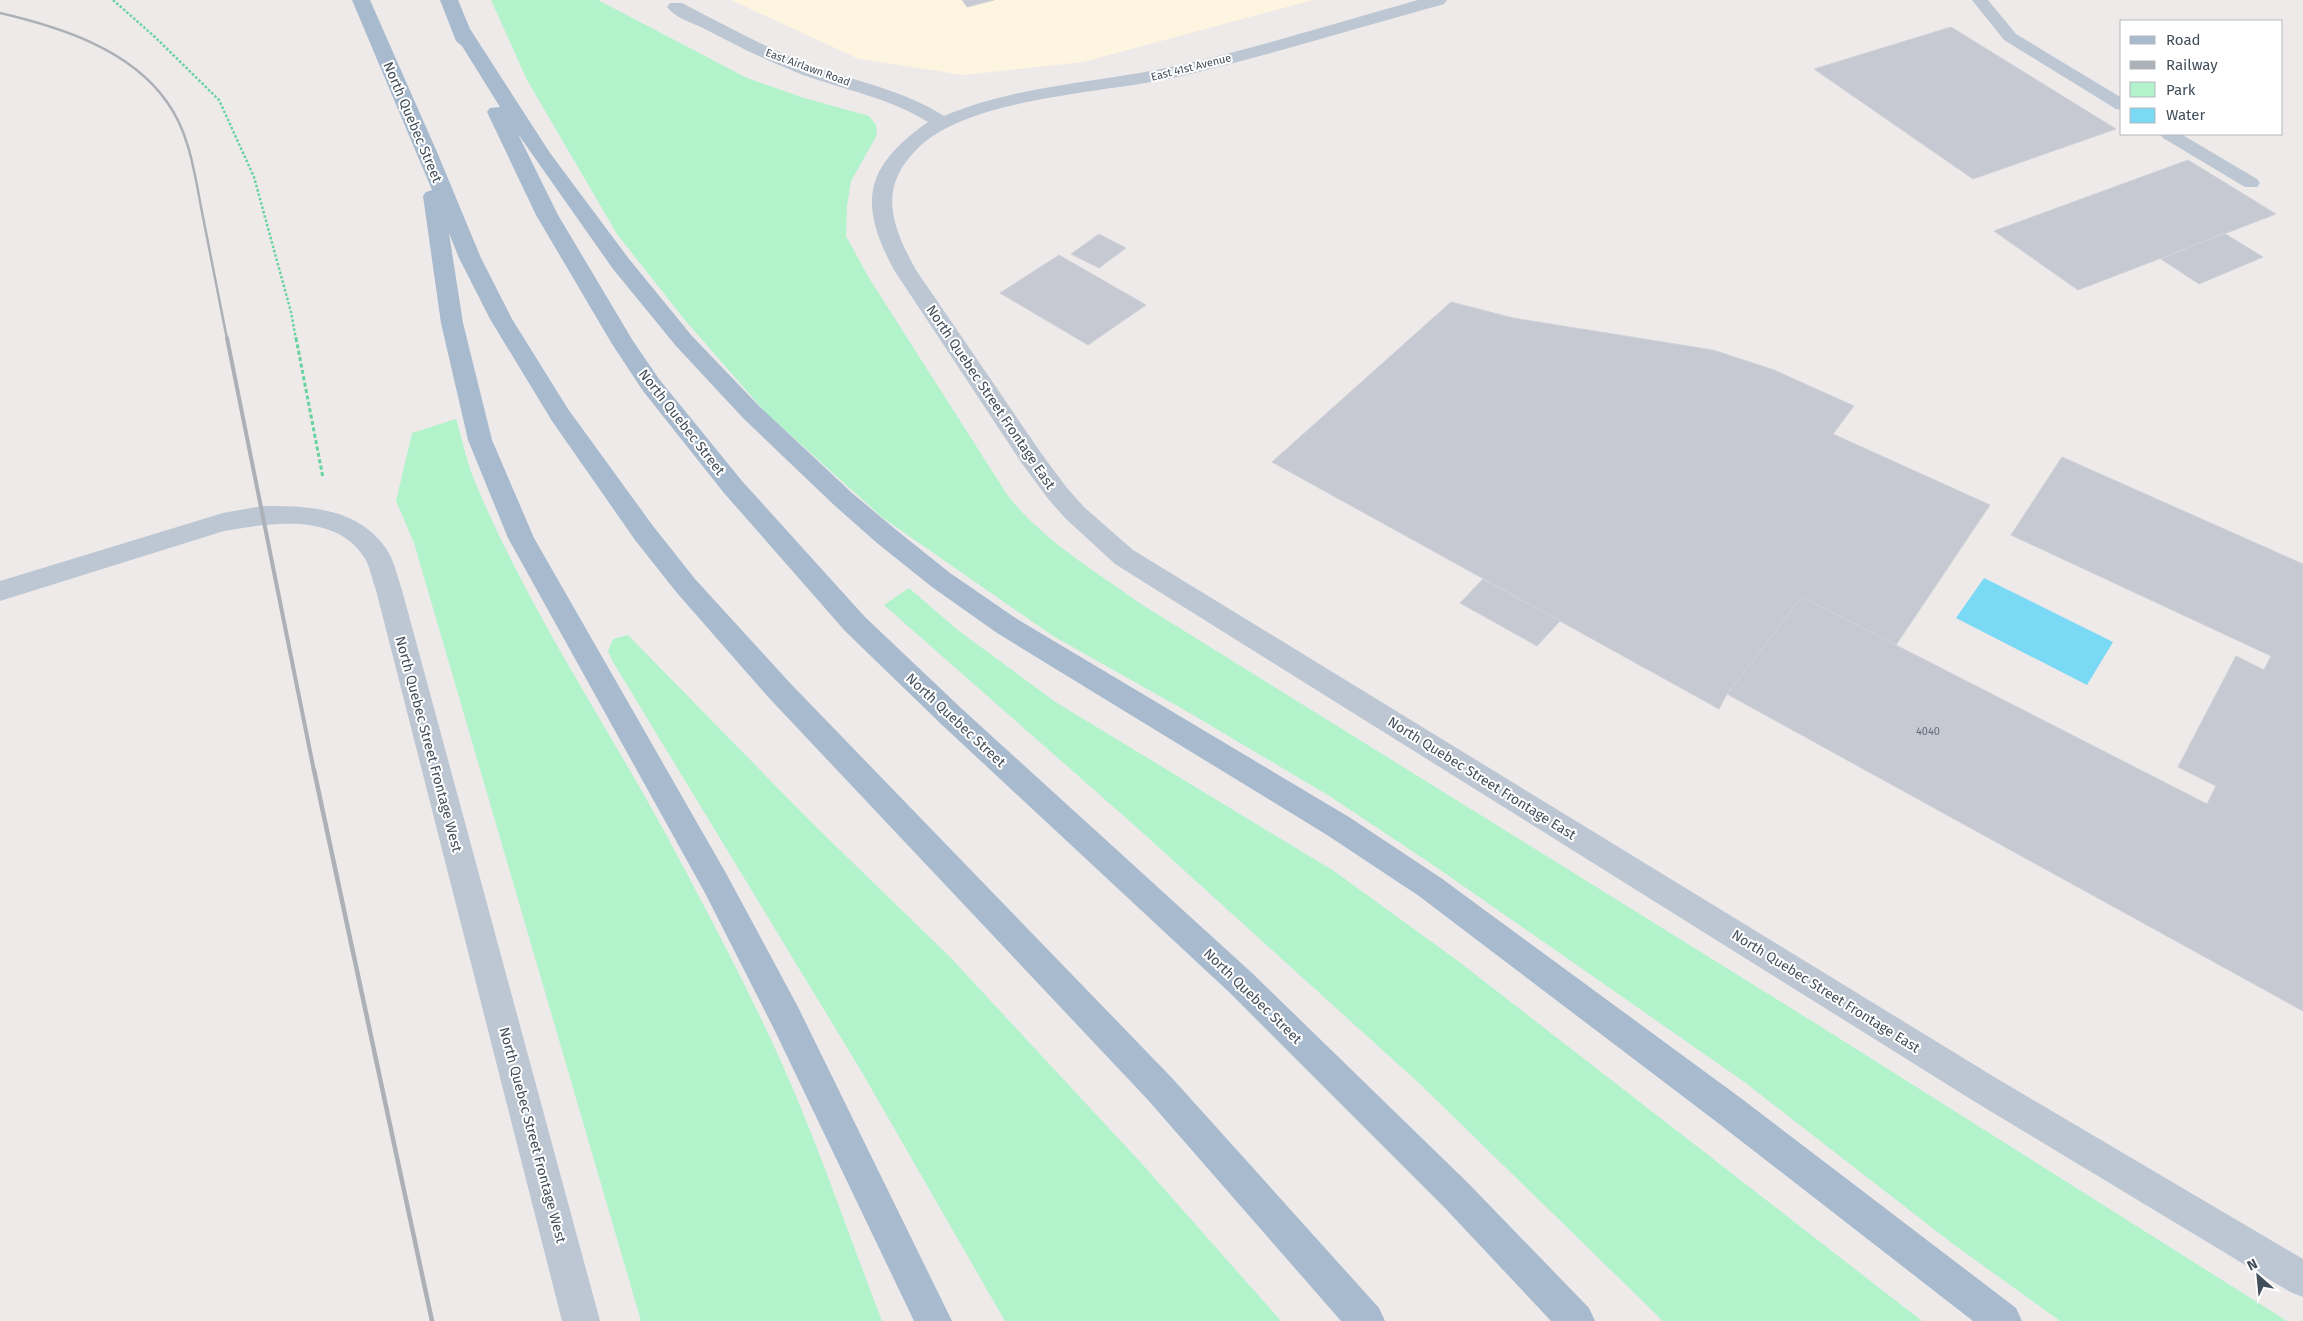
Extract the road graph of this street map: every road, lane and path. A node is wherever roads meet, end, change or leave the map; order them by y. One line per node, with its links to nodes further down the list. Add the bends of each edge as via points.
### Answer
1 (113, 0): 12 (path, via 156,37 219,100 254,177 291,312)
2 (361, 0): 10 (main road, North Quebec Street)
3 (1438, 0): 8 (street, East 41st Avenue, via 1181,70 1028,98 980,109)
4 (1980, 0): 7 (lane, via 2010,37)
5 (676, 7): 8 (street, East Airlawn Road, via 769,54 904,101 925,110)
6 (453, 12): 18 (main road, North Quebec Street, via 526,175 571,259 651,385 733,487 855,624 1241,983 1456,1195); 19 (main road, via 541,155 621,264 684,341 752,413 886,536 1007,626 1268,783 1430,887 1722,1105)
7 (2120, 104)
8 (942, 123): 14 (street, North Quebec Street Frontage East, via 914,140 893,164 882,191 880,217 889,242 1032,459 1058,494 1109,545 1133,563 1968,1079)
9 (2171, 135): 11 (lane)
10 (427, 152): 16 (main road, via 452,323 480,440 520,538 716,884 786,1018); 17 (main road, North Quebec Street, via 470,258 505,326 602,476 686,586 780,691 1160,1089)
11 (2251, 183)
12 (331, 521): 13 (street, North Quebec Street Frontage West, via 302,515 262,515 223,522); 15 (street, North Quebec Street Frontage West, via 357,532 376,554 389,590)
13 (0, 591)
14 (2303, 1279)
15 (582, 1321)
16 (933, 1321)
17 (1366, 1321)
18 (1576, 1321)
19 (2003, 1321)

